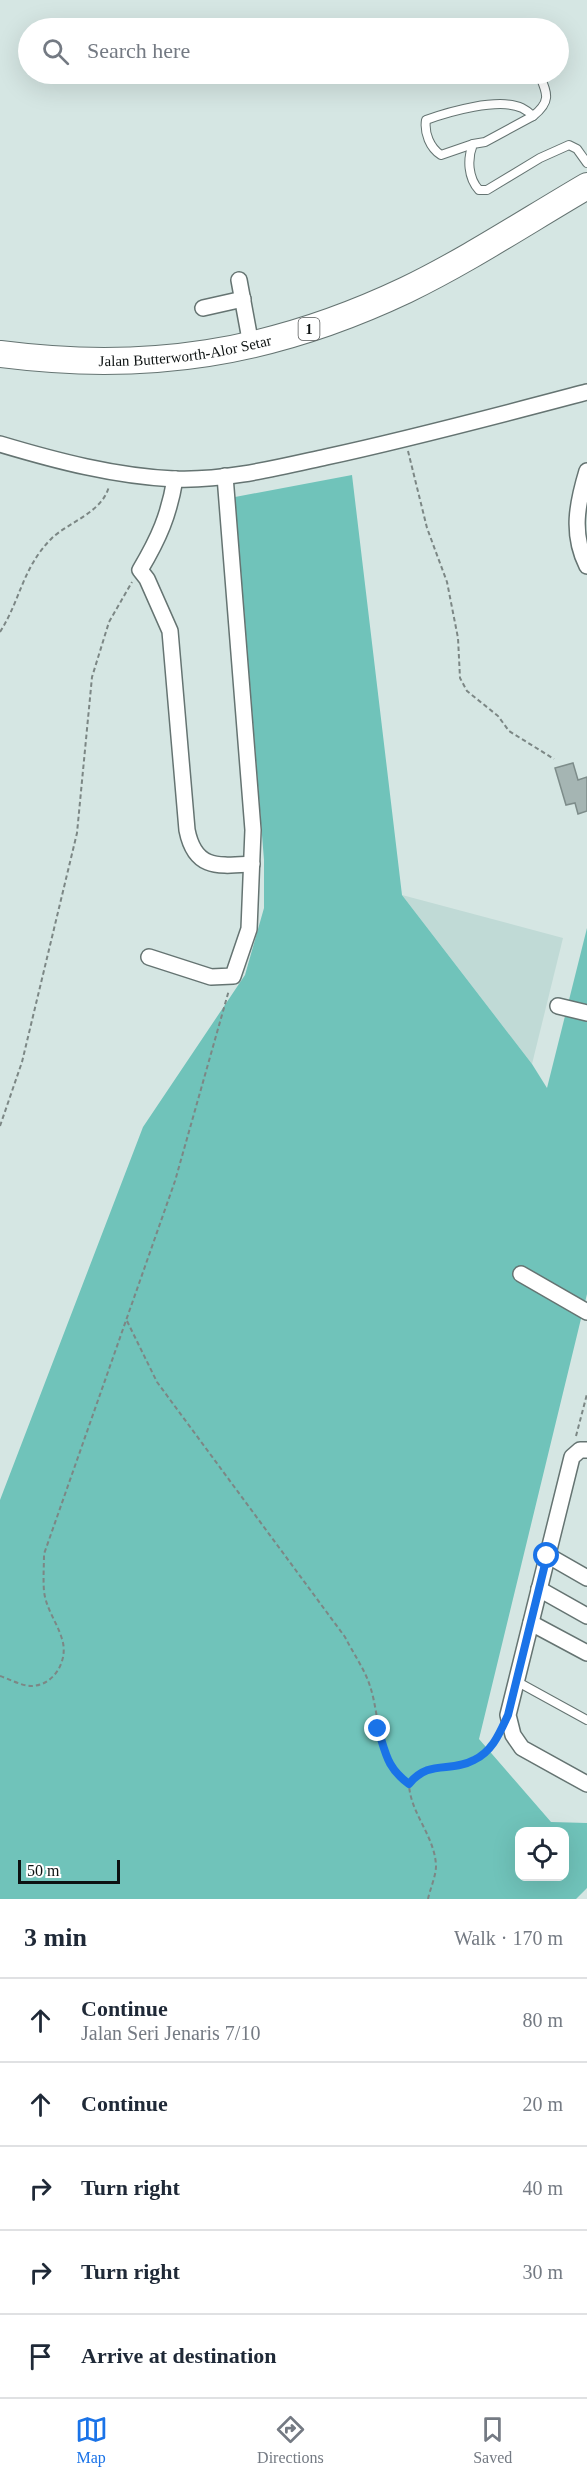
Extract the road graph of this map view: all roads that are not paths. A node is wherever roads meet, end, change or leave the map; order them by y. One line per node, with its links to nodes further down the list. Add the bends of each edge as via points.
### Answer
1 (543, 84): 2 (lane, via 547,100)
2 (533, 116): 3 (lane, via 485,142); 3 (lane, via 521,107 502,104 449,112 426,120 427,137 441,155)
3 (473, 144): 4 (lane, via 469,165 479,190 487,190 569,145)
4 (587, 163)
5 (587, 186): 9 (main road, Jalan Butterworth-Alor Setar / 1, via 408,289 343,317)
6 (239, 280): 7 (street)
7 (243, 299): 8 (street); 9 (street)
8 (203, 308)
9 (251, 345): 10 (main road, Jalan Butterworth-Alor Setar / 1, via 160,360 119,362)
10 (0, 354)
11 (587, 392): 14 (street, via 405,440)
12 (0, 444): 15 (street, via 64,463)
13 (587, 471): 16 (street, via 576,515)
14 (225, 476): 15 (street); 17 (street, via 252,807)
15 (175, 479): 17 (street, via 170,510 140,570 170,631 187,830 190,845 208,862 220,866)
16 (587, 567)
17 (252, 864): 18 (street, via 249,929 232,975 211,976)
18 (149, 957)
19 (558, 1006): 20 (street)
20 (587, 1013)
21 (520, 1274): 22 (street)
22 (587, 1312)
23 (580, 1452): 24 (street)
24 (547, 1556): 25 (street); 26 (street)
25 (587, 1578)
26 (539, 1589): 27 (street); 28 (street)
27 (587, 1616)
28 (531, 1623): 29 (street); 30 (street)
29 (587, 1653)
30 (516, 1681): 31 (lane); 32 (street, via 508,1715 513,1735 522,1748)
31 (587, 1720)
32 (587, 1784)

